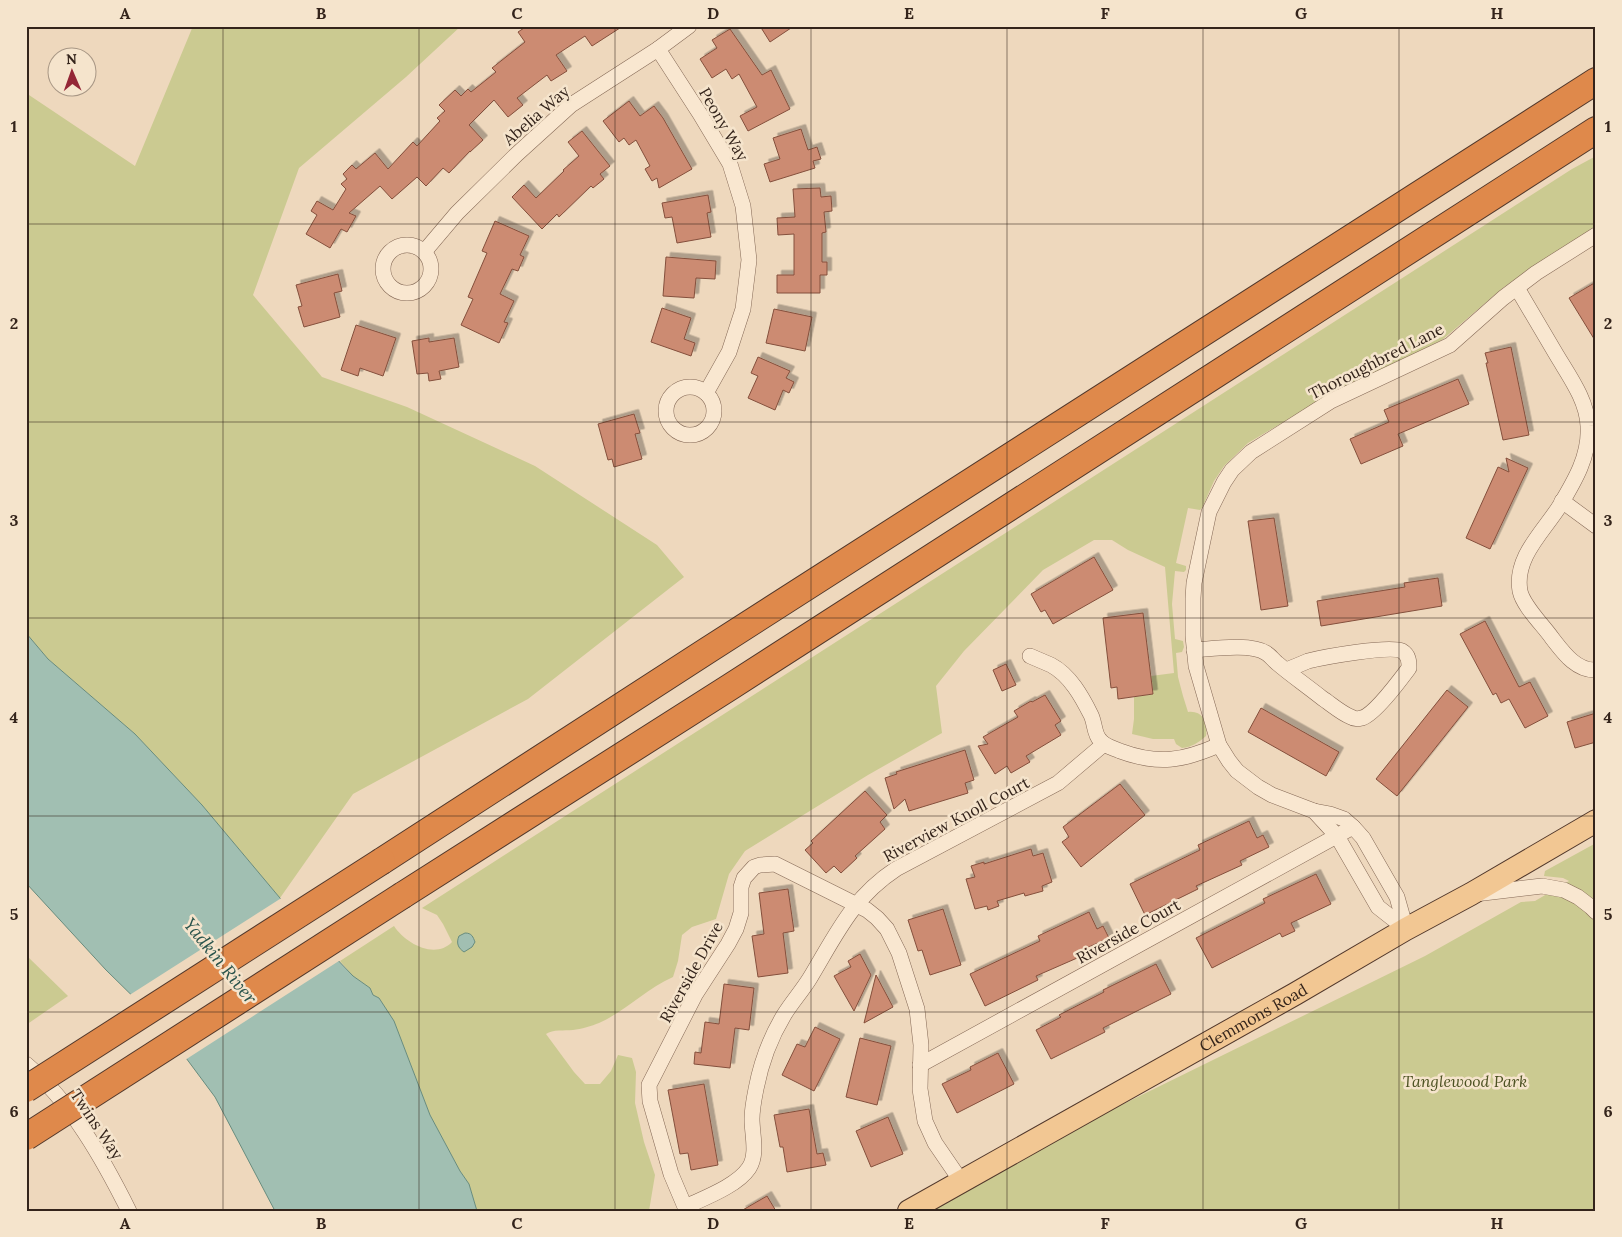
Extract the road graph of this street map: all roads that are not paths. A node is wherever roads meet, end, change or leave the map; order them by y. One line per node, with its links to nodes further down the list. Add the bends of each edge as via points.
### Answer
1 (689, 26): 2 (street, Abelia Way)
2 (658, 49): 6 (street, Abelia Way, via 571,105 457,213); 8 (street, Peony Way, via 730,164 743,206 749,260 743,309 729,352)
3 (1596, 81): 27 (highway, bridge)
4 (1596, 130): 28 (highway, bridge)
5 (1596, 235): 7 (street, Thoroughbred Lane)
6 (424, 252)
7 (1517, 288): 9 (street, via 1575,386 1586,411 1586,454); 11 (street, Thoroughbred Lane, via 1450,345 1331,401 1251,452 1232,470 1210,512 1197,568 1193,598)
8 (706, 393)
9 (1562, 502): 10 (street); 14 (street, via 1525,556 1519,580 1520,591 1558,646 1580,667)
10 (1596, 526)
11 (1194, 650): 13 (street, via 1256,649 1265,652); 16 (street, Thoroughbred Lane)
12 (1030, 656): 15 (street, via 1065,676 1092,716 1097,736)
13 (1286, 670): 13 (street, via 1335,708 1356,719 1368,715 1377,706 1409,668 1410,661 1403,651 1387,649 1334,656)
14 (1596, 670)
15 (1104, 744): 16 (street, via 1140,758 1160,760 1187,758); 22 (street, Riverview Knoll Court, via 1058,783 896,869)
16 (1219, 744): 17 (street, Thoroughbred Lane, via 1237,771 1258,787)
17 (1314, 811): 19 (street, via 1344,819); 20 (street, Thoroughbred Lane)
18 (1596, 821): 21 (main road, Clemmons Road)
19 (1353, 827): 20 (street, Riverside Court); 24 (street, via 1363,838 1397,896)
20 (1337, 836): 24 (street, Thoroughbred Lane, via 1378,907); 26 (street, Riverside Court)
21 (1472, 894): 23 (street, via 1542,886 1564,890); 24 (main road, Clemmons Road)
22 (855, 905): 26 (street, Riverside Drive, via 877,918 887,929 899,953 916,1009); 30 (street, Riverview Knoll Court, via 771,1041 752,1106 754,1151 750,1167 733,1182); 30 (street, Riverside Drive, via 774,864 754,867 744,878 736,930 695,995 648,1085 652,1109)
23 (1596, 912)
24 (1406, 930): 29 (main road, Clemmons Road)
25 (26, 1064): 31 (street, Twins Way, via 44,1079 90,1139)
26 (920, 1066): 29 (street, Riverside Drive, via 920,1095 925,1121 935,1143)
27 (26, 1089)
28 (26, 1137)
29 (961, 1181): 32 (main road, Clemmons Road)
30 (685, 1208)
31 (129, 1211)
32 (910, 1211)

